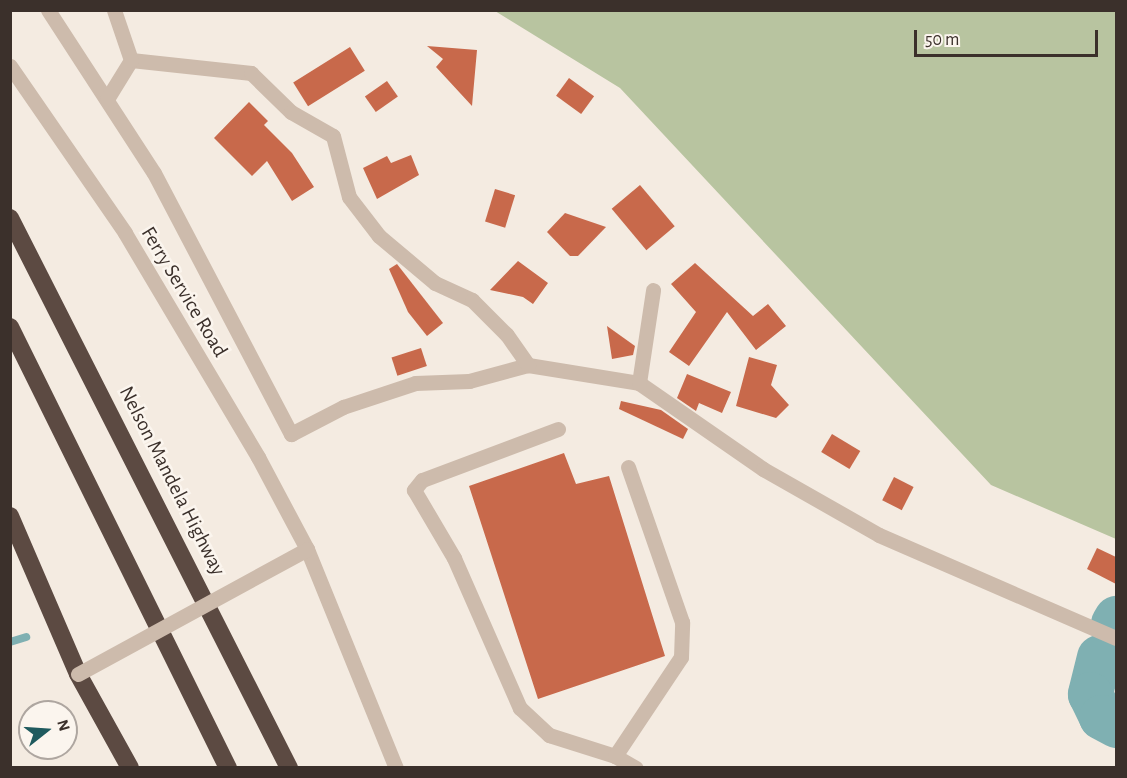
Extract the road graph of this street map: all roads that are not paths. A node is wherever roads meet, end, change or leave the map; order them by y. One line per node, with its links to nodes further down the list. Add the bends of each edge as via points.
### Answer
1 (48, 10): 5 (street)
2 (114, 10): 3 (street)
3 (131, 60): 5 (street); 9 (street, via 251,73 291,112 333,136 350,197 379,236 435,283 472,300 507,335)
4 (10, 66): 14 (street, Ferry Service Road, via 125,233 258,457)
5 (107, 99): 9 (street, via 154,173 291,434 343,407 415,383 469,381)
6 (10, 218): 20 (highway, Nelson Mandela Highway)
7 (653, 290): 10 (street)
8 (10, 327): 19 (highway)
9 (528, 364): 10 (street)
10 (639, 383): 15 (street, via 763,470 879,535)
11 (558, 429): 17 (street, via 422,480 414,490 454,558 520,708 549,735)
12 (628, 467): 17 (street, via 682,622 681,657)
13 (10, 516): 16 (highway)
14 (307, 549): 16 (street, bridge); 21 (street, Ferry Service Road)
15 (1116, 638)
16 (78, 674): 18 (highway)
17 (615, 756): 22 (street)
18 (130, 768)
19 (228, 768)
20 (289, 768)
21 (396, 768)
22 (636, 768)

